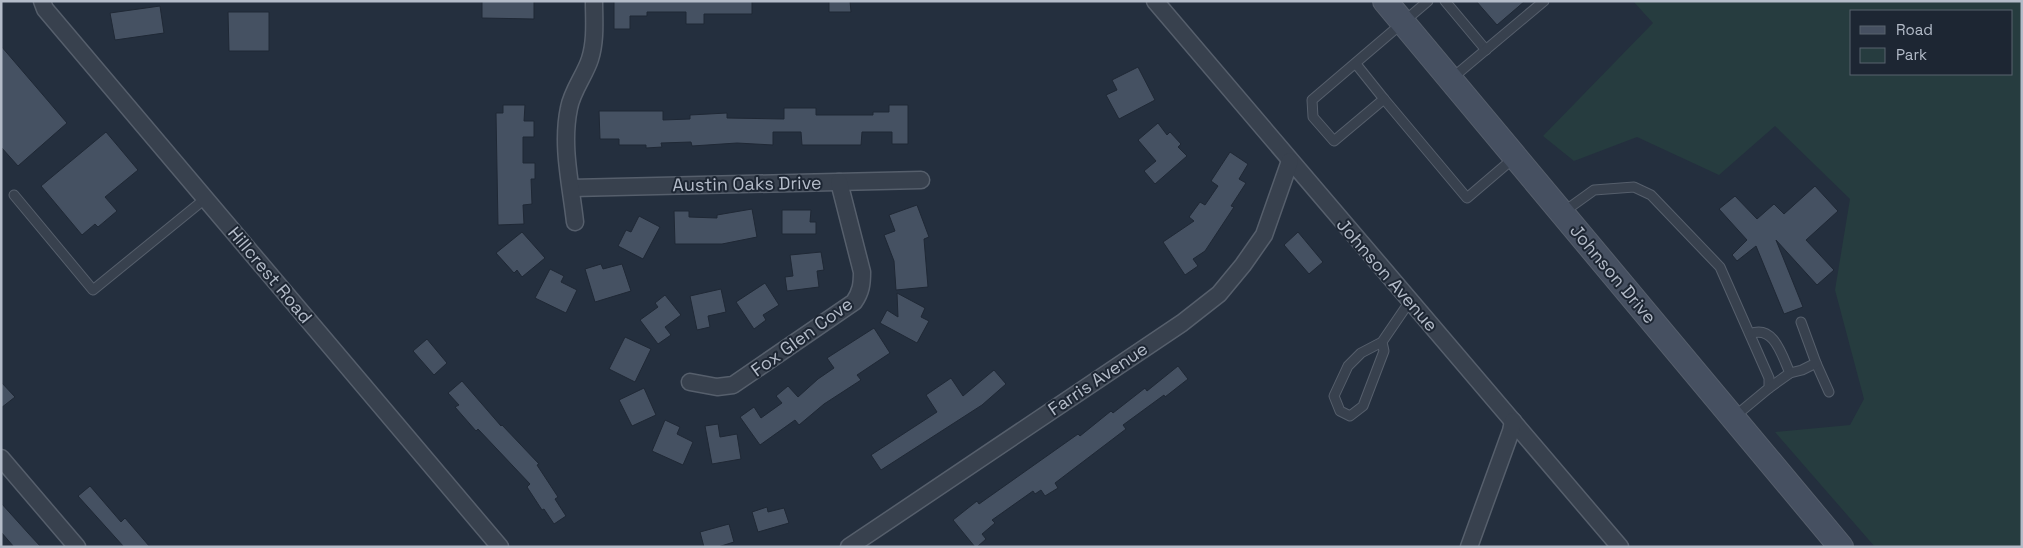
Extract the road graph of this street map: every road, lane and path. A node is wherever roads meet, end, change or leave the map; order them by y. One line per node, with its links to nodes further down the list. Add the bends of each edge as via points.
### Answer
1 (42, 1): 19 (street, Hillcrest Road, via 45,9)
2 (594, 1): 17 (street, via 594,41 590,59 569,106 566,131 566,156)
3 (1155, 1): 14 (street, Johnson Avenue)
4 (1385, 1): 8 (street, Johnson Drive)
5 (1428, 1): 8 (lane)
6 (1445, 1): 9 (lane)
7 (1544, 1): 9 (lane)
8 (1403, 24): 10 (lane); 11 (street, Johnson Drive)
9 (1486, 50): 11 (lane)
10 (1356, 64): 12 (lane); 12 (lane, via 1312,100 1313,117 1334,141)
11 (1450, 80): 13 (street, Johnson Drive)
12 (1384, 99): 13 (lane, via 1467,198)
13 (1515, 157): 20 (street, Johnson Drive)
14 (1290, 161): 22 (street, Johnson Avenue); 36 (street, Farris Avenue, via 1264,235 1219,294 1182,323)
15 (922, 180): 16 (street, Austin Oaks Drive)
16 (839, 182): 17 (street, Austin Oaks Drive); 28 (street, Fox Glen Cove, via 862,272 859,295 854,302 733,385 717,387)
17 (572, 188): 21 (street)
18 (14, 195): 19 (lane, via 93,290)
19 (206, 198): 35 (street, Hillcrest Road)
20 (1562, 213): 24 (lane, via 1594,190 1634,187 1650,195 1720,267); 31 (street, Johnson Drive)
21 (575, 222)
22 (1410, 301): 25 (lane); 32 (street, Johnson Avenue)
23 (1801, 322): 26 (lane)
24 (1750, 334): 27 (lane, via 1765,331 1774,340); 29 (lane, via 1769,378)
25 (1382, 342): 25 (lane, via 1361,353 1348,366 1334,396 1340,410 1350,416 1363,406 1384,351)
26 (1816, 363): 27 (lane); 30 (lane)
27 (1790, 373): 29 (lane)
28 (690, 382)
29 (1769, 388): 31 (lane)
30 (1829, 392)
31 (1734, 418): 39 (street, Johnson Drive)
32 (1513, 421): 37 (street); 38 (street, Johnson Avenue)
33 (1, 458): 34 (street)
34 (77, 547)
35 (500, 547)
36 (849, 547)
37 (1469, 547)
38 (1620, 547)
39 (1842, 547)

